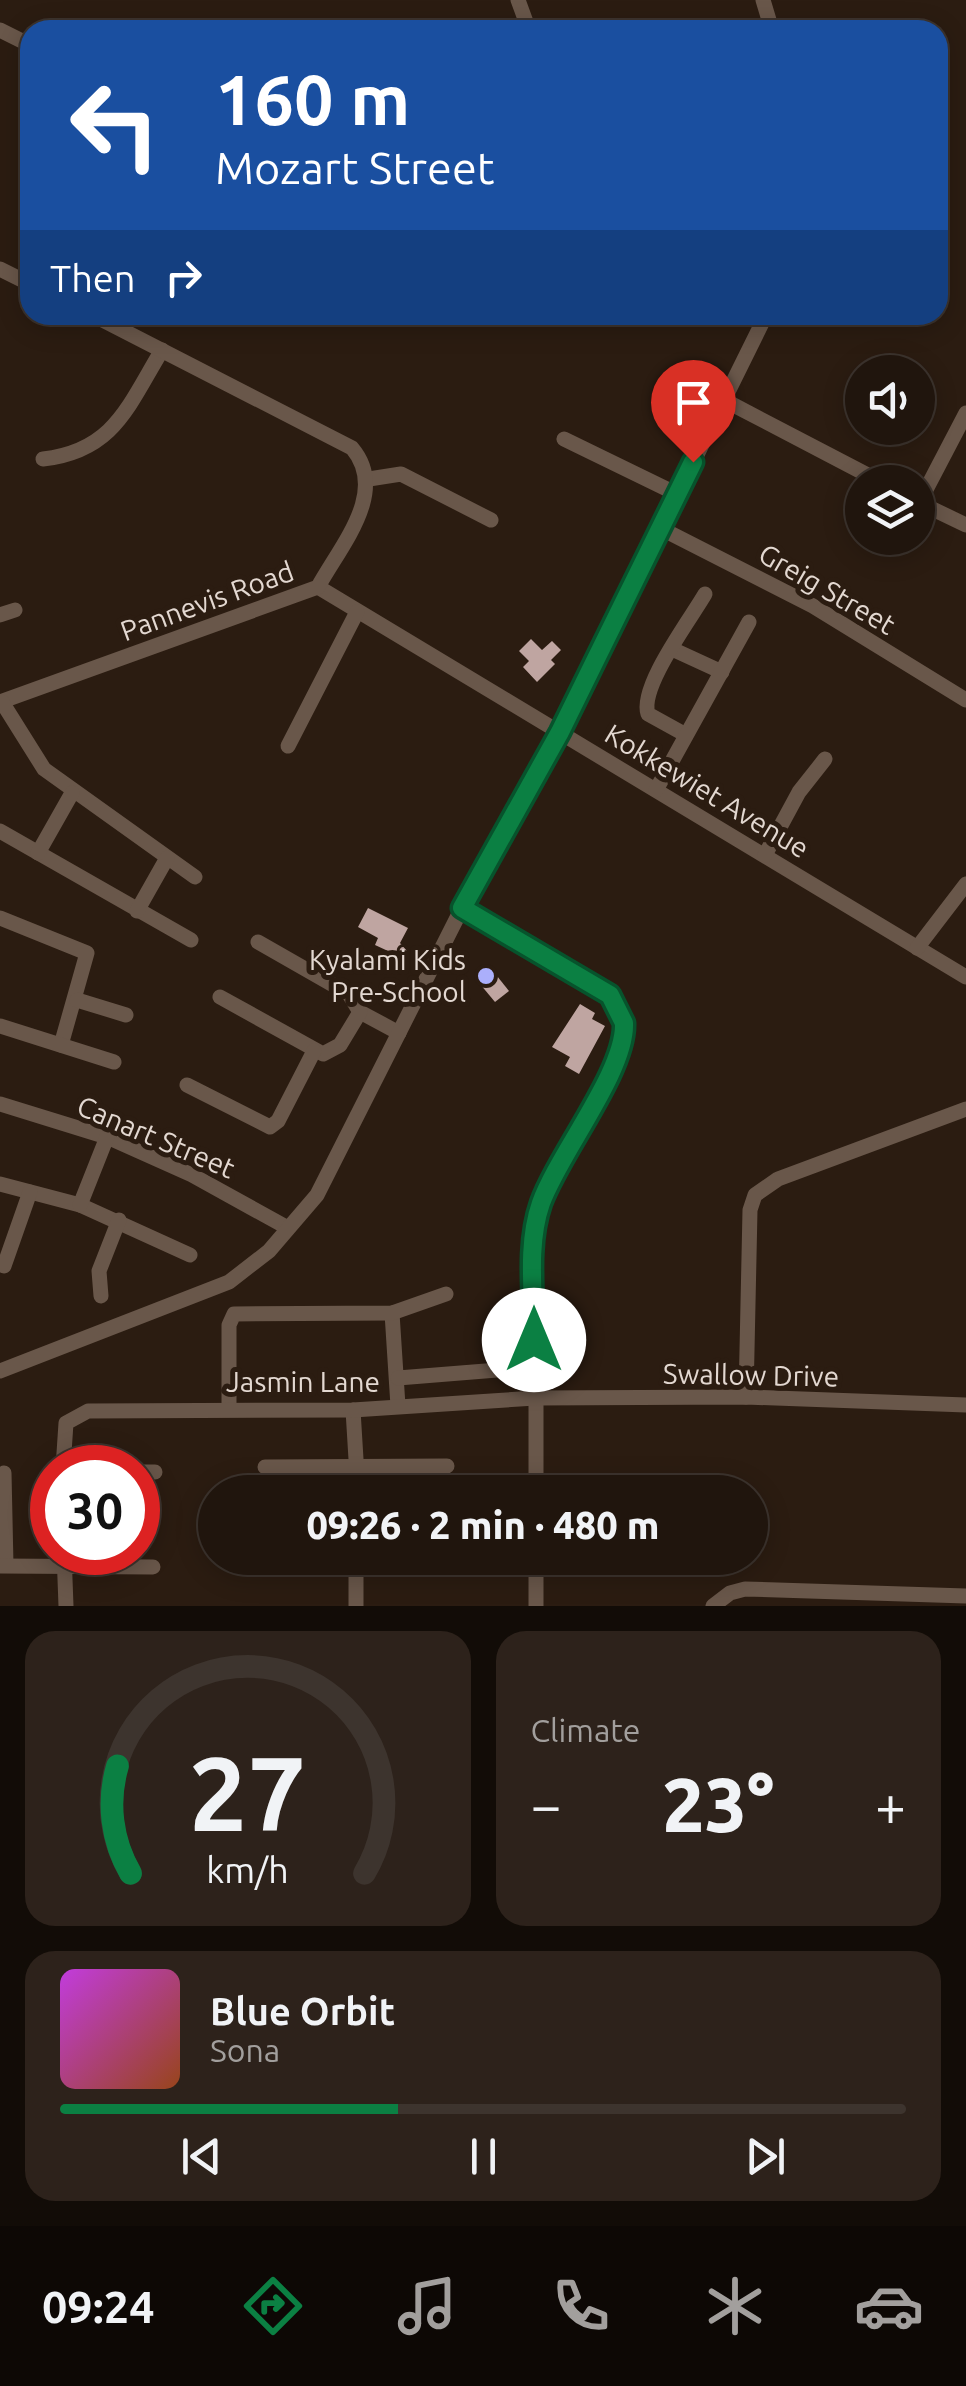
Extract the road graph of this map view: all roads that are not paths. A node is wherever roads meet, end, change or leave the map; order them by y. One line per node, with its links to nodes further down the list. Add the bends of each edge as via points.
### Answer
1 (112, 325): 3 (street)
2 (761, 325): 4 (street)
3 (162, 350): 7 (street, via 116,426 94,446); 10 (street, via 352,448)
4 (724, 400): 8 (street); 11 (street)
5 (966, 414): 9 (street)
6 (564, 439): 11 (street)
7 (42, 459)
8 (848, 465)
9 (935, 471)
10 (369, 480): 13 (street, via 400,474); 16 (street, Pannevis Road)
11 (677, 494): 15 (street)
12 (935, 510): 14 (street)
13 (491, 520)
14 (966, 526)
15 (660, 528): 22 (street, Greig Street, via 813,606); 24 (street)
16 (318, 587): 18 (street, Kokkewiet Avenue); 23 (street, Pannevis Road)
17 (705, 594): 20 (street)
18 (357, 612): 24 (street, Kokkewiet Avenue); 26 (street)
19 (749, 622): 21 (street)
20 (672, 649): 21 (street); 25 (street, via 650,686 646,709)
21 (722, 672): 25 (street)
22 (966, 700)
23 (1, 702): 29 (street, via 34,756)
24 (560, 732): 28 (street, Kokkewiet Avenue); 36 (street)
25 (686, 736): 28 (street)
26 (288, 746)
27 (824, 759): 32 (street)
28 (656, 790): 32 (street, Kokkewiet Avenue)
29 (72, 793): 31 (street); 33 (street)
30 (0, 831): 31 (street)
31 (38, 854): 37 (street)
32 (765, 855): 41 (street, Kokkewiet Avenue)
33 (167, 858): 34 (street); 37 (street)
34 (195, 877)
35 (966, 884): 41 (street)
36 (462, 908): 48 (street); 66 (street, via 617,1002 625,1031 536,1218)
37 (136, 911): 39 (street)
38 (0, 918): 44 (street, via 87,954)
39 (191, 940)
40 (258, 942): 45 (street, via 352,996)
41 (917, 948): 42 (street, Kokkewiet Avenue)
42 (966, 977)
43 (220, 997): 50 (street)
44 (76, 1000): 46 (street); 49 (street)
45 (360, 1012): 48 (street); 50 (street, via 336,1049)
46 (126, 1015)
47 (0, 1026): 49 (street)
48 (400, 1033): 60 (street, via 329,1176)
49 (61, 1045): 51 (street)
50 (314, 1052): 52 (street, via 270,1127)
51 (114, 1062)
52 (187, 1085)
53 (0, 1104): 55 (street, Canart Street)
54 (966, 1109): 69 (street, via 778,1179 755,1194)
55 (106, 1137): 58 (street); 60 (street, Canart Street)
56 (0, 1184): 57 (street)
57 (30, 1192): 58 (street); 62 (street)
58 (80, 1205): 59 (street)
59 (119, 1220): 61 (street); 64 (street, via 100,1271)
60 (288, 1228): 67 (street, via 229,1282)
61 (190, 1255)
62 (4, 1266)
63 (446, 1294): 65 (street)
64 (102, 1296)
65 (392, 1313): 68 (street); 73 (street, via 234,1314)
66 (534, 1367): 68 (street, Jasmin Lane); 70 (street)
67 (0, 1371)
68 (398, 1378): 72 (street)
69 (746, 1397): 70 (street, Swallow Drive); 71 (street, Swallow Drive)
70 (535, 1398): 72 (street, Jasmin Lane); 81 (street)
71 (966, 1405)
72 (398, 1406): 74 (street, Jasmin Lane)
73 (230, 1407): 74 (street, Jasmin Lane); 75 (street, Jasmin Lane, via 88,1411 73,1417)
74 (353, 1410): 76 (street)
75 (64, 1445)
76 (358, 1466): 77 (street); 78 (street); 80 (street)
77 (447, 1466)
78 (265, 1467)
79 (4, 1472): 83 (street)
80 (358, 1475)
81 (536, 1475)
82 (30, 1563): 83 (street)
83 (3, 1566)
84 (65, 1575): 88 (street)
85 (356, 1575): 89 (street)
86 (536, 1575): 90 (street)
87 (966, 1596): 91 (street, via 745,1589)
88 (66, 1606)
89 (356, 1606)
90 (536, 1606)
91 (714, 1606)

